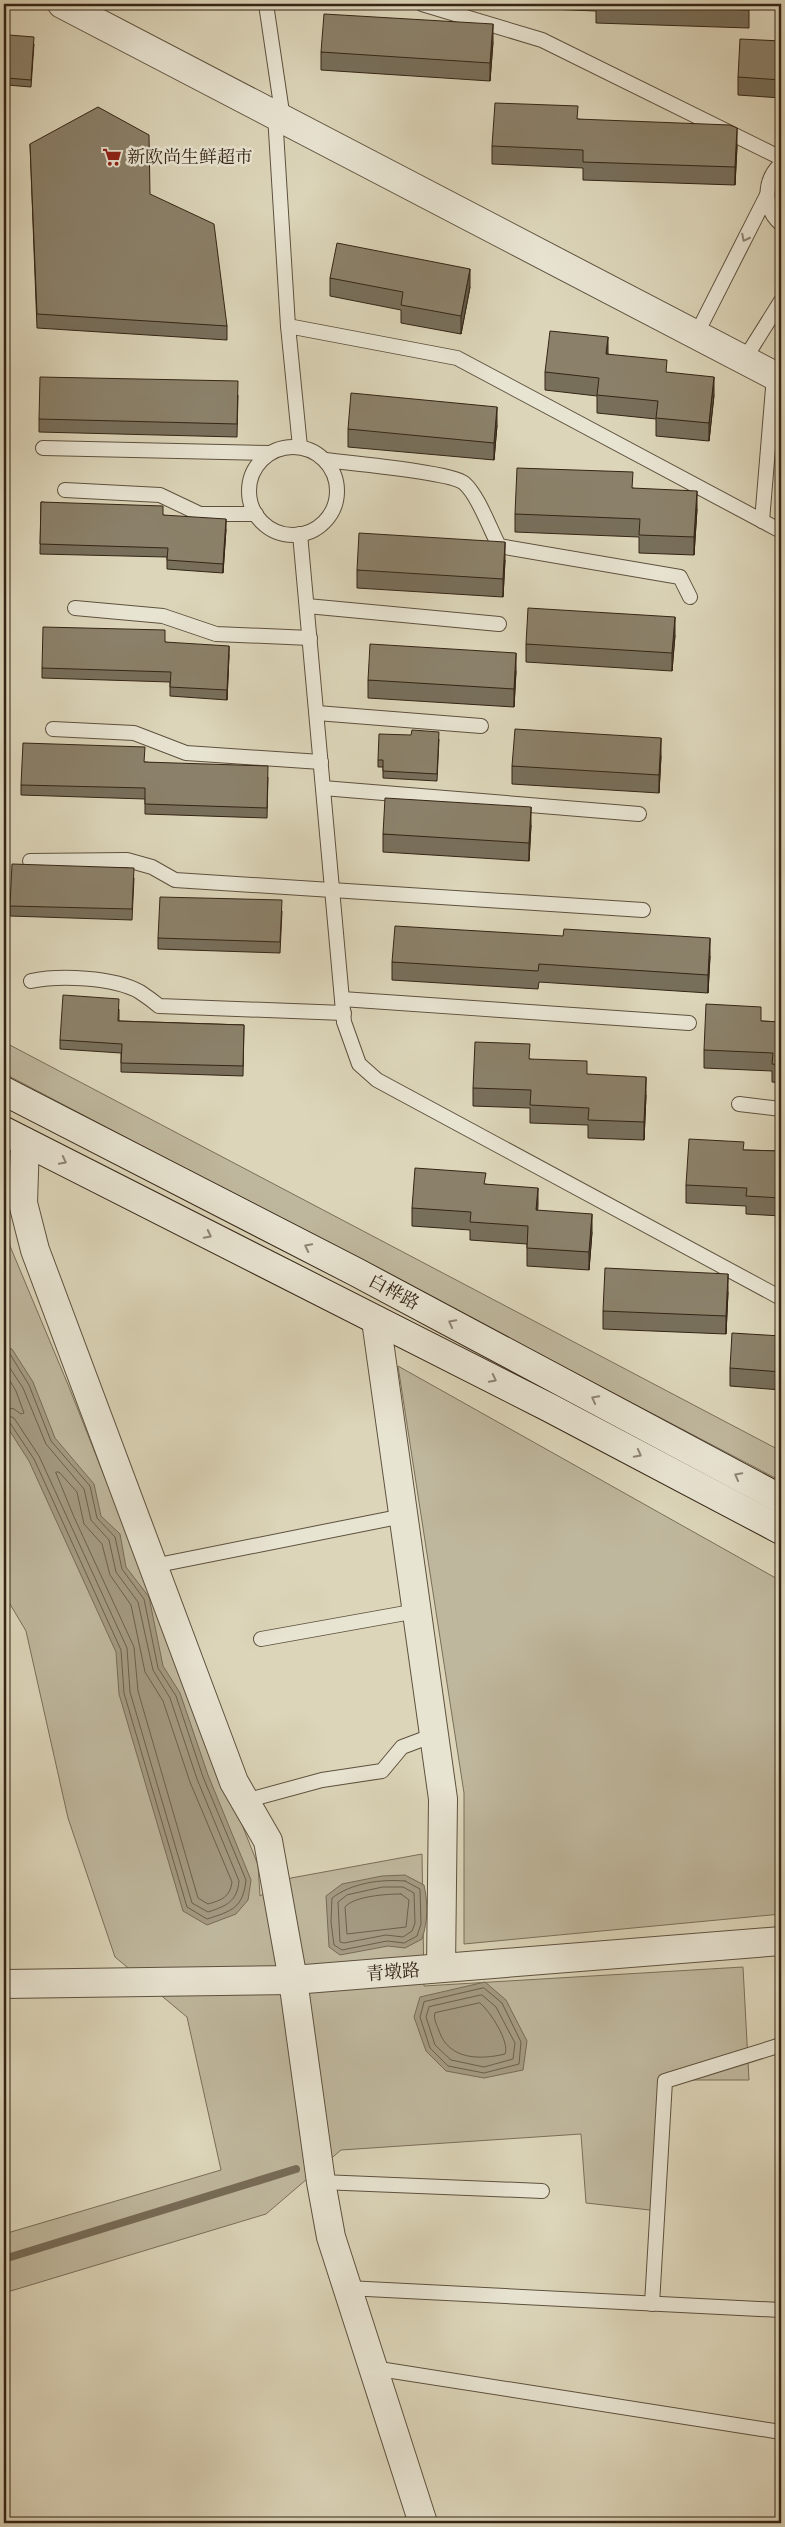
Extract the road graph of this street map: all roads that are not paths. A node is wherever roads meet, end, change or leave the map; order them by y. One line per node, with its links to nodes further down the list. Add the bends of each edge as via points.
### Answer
1 (62, 4): 4 (street)
2 (266, 4): 4 (lane)
3 (422, 4): 5 (lane, via 542,40)
4 (279, 117): 10 (lane); 11 (street)
5 (781, 158)
6 (781, 164): 7 (lane, via 772,175)
7 (767, 195): 8 (lane, via 769,208); 11 (lane, one-way to 11)
8 (781, 224)
9 (781, 301): 12 (lane)
10 (288, 326): 14 (lane); 20 (lane, via 458,358)
11 (696, 335): 12 (street)
12 (744, 360): 13 (street)
13 (778, 378): 20 (lane)
14 (300, 447): 16 (lane); 17 (lane)
15 (43, 448): 16 (lane)
16 (270, 453): 19 (lane, via 258,463 251,476 248,492)
17 (325, 460): 22 (lane, via 333,471 337,499 323,524 311,532); 23 (lane, via 442,475 463,482 475,498 499,546 680,577)
18 (65, 490): 19 (lane, via 160,495 200,514)
19 (256, 514): 22 (lane, via 270,529 283,534)
20 (762, 520): 21 (lane)
21 (781, 531)
22 (300, 534): 24 (lane)
23 (690, 597)
24 (307, 606): 26 (lane); 27 (lane)
25 (75, 608): 27 (lane, via 163,616 216,634)
26 (499, 624)
27 (310, 638): 28 (lane)
28 (317, 713): 29 (lane); 31 (lane)
29 (481, 726)
30 (53, 729): 31 (lane, via 134,733 186,752)
31 (321, 762): 32 (lane)
32 (323, 788): 33 (lane); 35 (lane)
33 (639, 814)
34 (30, 861): 35 (lane, via 127,860 152,867 175,880)
35 (332, 890): 36 (lane); 38 (lane)
36 (643, 910)
37 (31, 981): 38 (lane, via 46,978 107,981 138,991 159,1006)
38 (343, 1006): 39 (lane); 44 (lane, via 359,1064 377,1080)
39 (689, 1023)
40 (4, 1091): 46 (street, 白桦路, one-way to 40, via 356,1272)
41 (739, 1104): 42 (lane)
42 (781, 1109)
43 (14, 1137): 45 (street, 白桦路, one-way to 45); 49 (street, via 23,1203 35,1250)
44 (781, 1298)
45 (376, 1320): 47 (street); 48 (street, 白桦路, one-way to 48)
46 (781, 1499)
47 (404, 1516): 49 (lane); 50 (street)
48 (781, 1530)
49 (154, 1566): 53 (street, via 234,1782)
50 (417, 1611): 51 (lane); 52 (street)
51 (261, 1638)
52 (434, 1735): 53 (lane, via 402,1747 382,1771 322,1780); 55 (street, via 443,1799)
53 (245, 1801): 56 (street, via 268,1841)
54 (781, 1941): 55 (street, 青墩路)
55 (441, 1968): 56 (street, 青墩路)
56 (293, 1980): 57 (street, 青墩路); 59 (street)
57 (4, 1984)
58 (781, 2045): 62 (lane, via 665,2081)
59 (320, 2182): 60 (lane); 61 (street, via 331,2237)
60 (542, 2191)
61 (347, 2288): 62 (lane); 64 (street)
62 (652, 2304): 63 (lane)
63 (781, 2310)
64 (373, 2368): 65 (lane); 66 (street)
65 (781, 2432)
66 (423, 2523)

